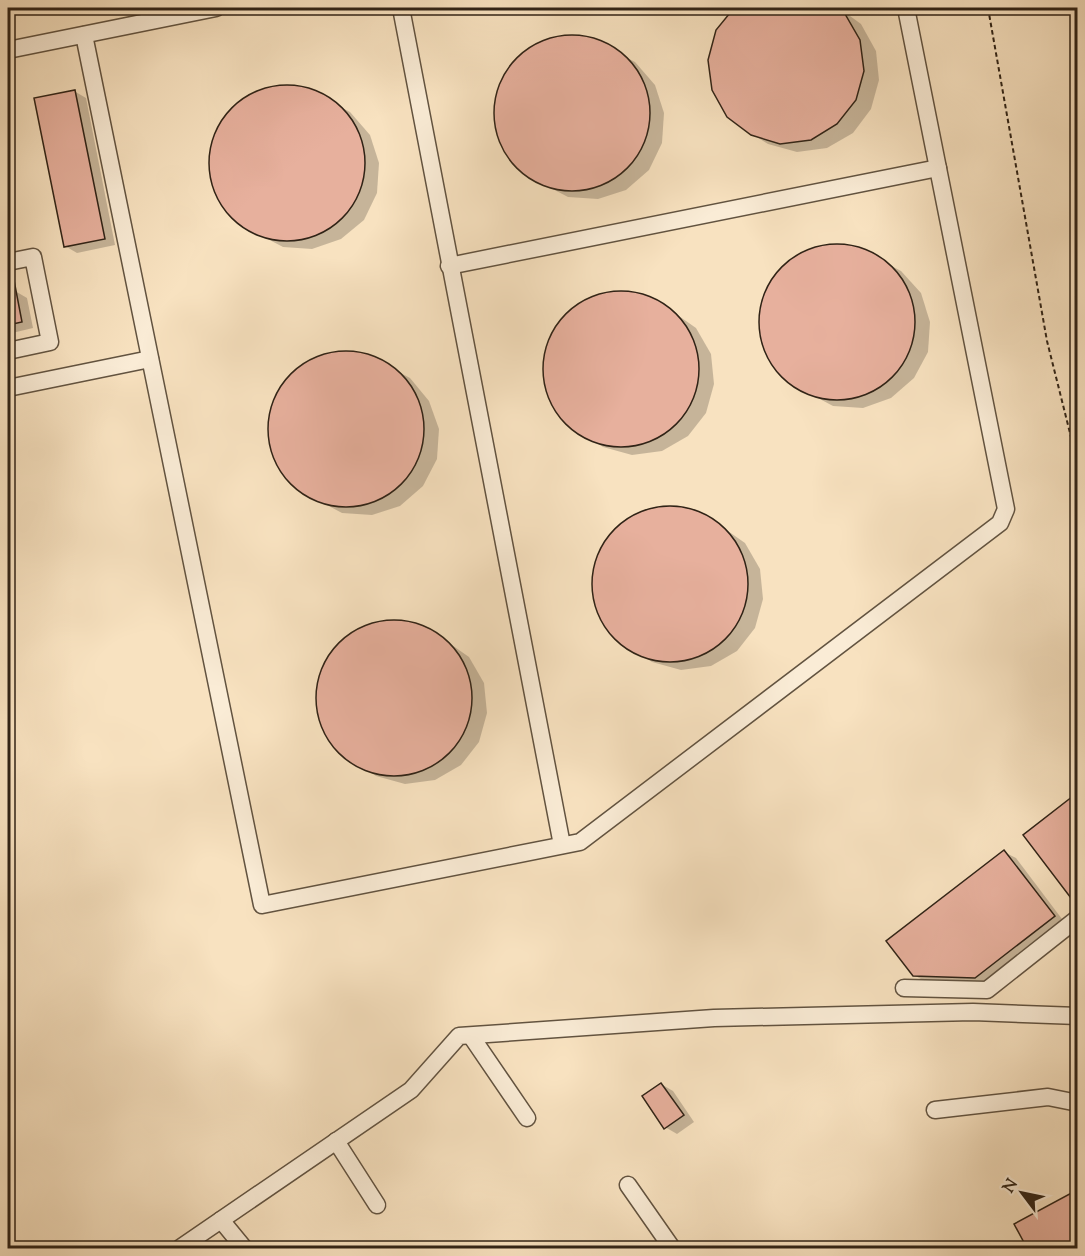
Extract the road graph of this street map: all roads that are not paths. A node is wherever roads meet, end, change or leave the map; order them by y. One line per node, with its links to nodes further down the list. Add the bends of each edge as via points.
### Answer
1 (216, 8): 4 (street)
2 (401, 8): 8 (street)
3 (906, 8): 6 (street)
4 (84, 35): 5 (street); 10 (street)
5 (8, 50)
6 (938, 168): 8 (street); 12 (street, via 1006,509 1000,523 580,842)
7 (8, 262): 9 (street, via 33,257 51,342)
8 (449, 266): 12 (street)
9 (8, 351)
10 (150, 359): 11 (street); 12 (street, via 262,906)
11 (8, 388)
12 (562, 845)
13 (1077, 918): 14 (street, via 987,990)
14 (904, 988)
15 (1077, 1016): 16 (street, via 973,1012 714,1018)
16 (471, 1036): 19 (street); 20 (street, via 459,1036 411,1090)
17 (1077, 1103): 18 (street, via 1048,1097)
18 (935, 1110)
19 (527, 1118)
20 (336, 1141): 22 (street); 23 (street)
21 (628, 1185): 26 (street)
22 (377, 1205)
23 (221, 1220): 24 (street); 25 (street)
24 (180, 1248)
25 (244, 1248)
26 (672, 1248)

